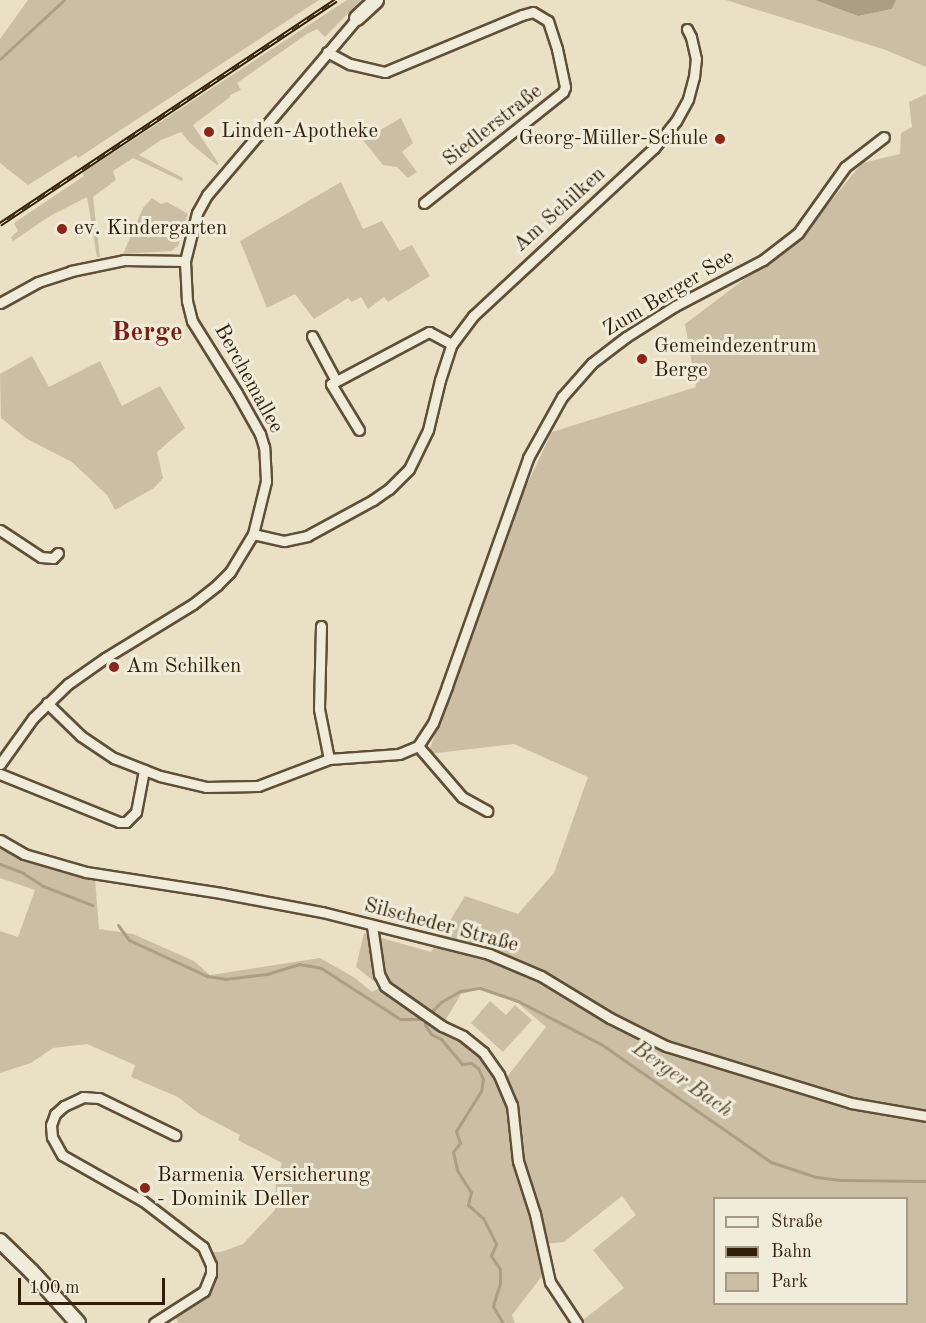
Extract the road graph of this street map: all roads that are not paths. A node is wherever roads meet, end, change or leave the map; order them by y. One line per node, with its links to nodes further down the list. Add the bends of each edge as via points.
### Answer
1 (376, 0): 2 (street, Berchemallee)
2 (357, 18): 4 (street, Berchemallee)
3 (687, 29): 10 (street, Am Schilken, via 696,58 694,77 676,121 648,153 478,310)
4 (327, 52): 6 (street, Siedlerstraße, via 350,64 385,72 533,12 548,21 563,92); 7 (street, Berchemallee, via 207,195 197,213)
5 (884, 137): 18 (street, Zum Berger See, via 845,167 798,233 763,260 675,306 626,337 592,363 562,397 528,458 433,723)
6 (424, 203)
7 (185, 261): 8 (street, via 124,260 71,271 38,282); 14 (street, Berchemallee, via 192,321 237,393 264,447 266,481)
8 (0, 303)
9 (312, 336): 11 (street)
10 (452, 344): 11 (street, via 429,332); 14 (street, Am Schilken, via 428,430 419,453 400,479 373,500 307,536 284,541)
11 (336, 381): 12 (street, via 331,384)
12 (359, 430)
13 (0, 530): 15 (street, via 41,557 53,558)
14 (253, 534): 17 (street, Berchemallee, via 218,585 88,669)
15 (58, 553)
16 (321, 626): 19 (street, via 319,709)
17 (47, 703): 20 (street, Berchemallee); 21 (street, via 81,736 114,758)
18 (418, 746): 19 (street, via 399,754); 23 (street, via 462,797)
19 (329, 759): 21 (street, via 258,786 206,787)
20 (0, 764)
21 (144, 770): 22 (street, via 136,812 126,822)
22 (0, 774)
23 (487, 811)
24 (0, 840): 25 (street, Silscheder Straße, via 24,854 86,872 232,895)
25 (372, 926): 26 (street, Silscheder Straße, via 489,954 521,966 666,1046 850,1103); 31 (street, via 379,974 386,986 442,1026 463,1036 483,1052 499,1075 512,1106 518,1161 550,1282)
26 (926, 1116)
27 (175, 1135): 30 (street, via 99,1098 84,1097 64,1106 51,1125 52,1137 62,1155 143,1201 204,1247 211,1274 204,1291)
28 (0, 1241): 29 (street)
29 (78, 1323)
30 (154, 1323)
31 (577, 1323)

